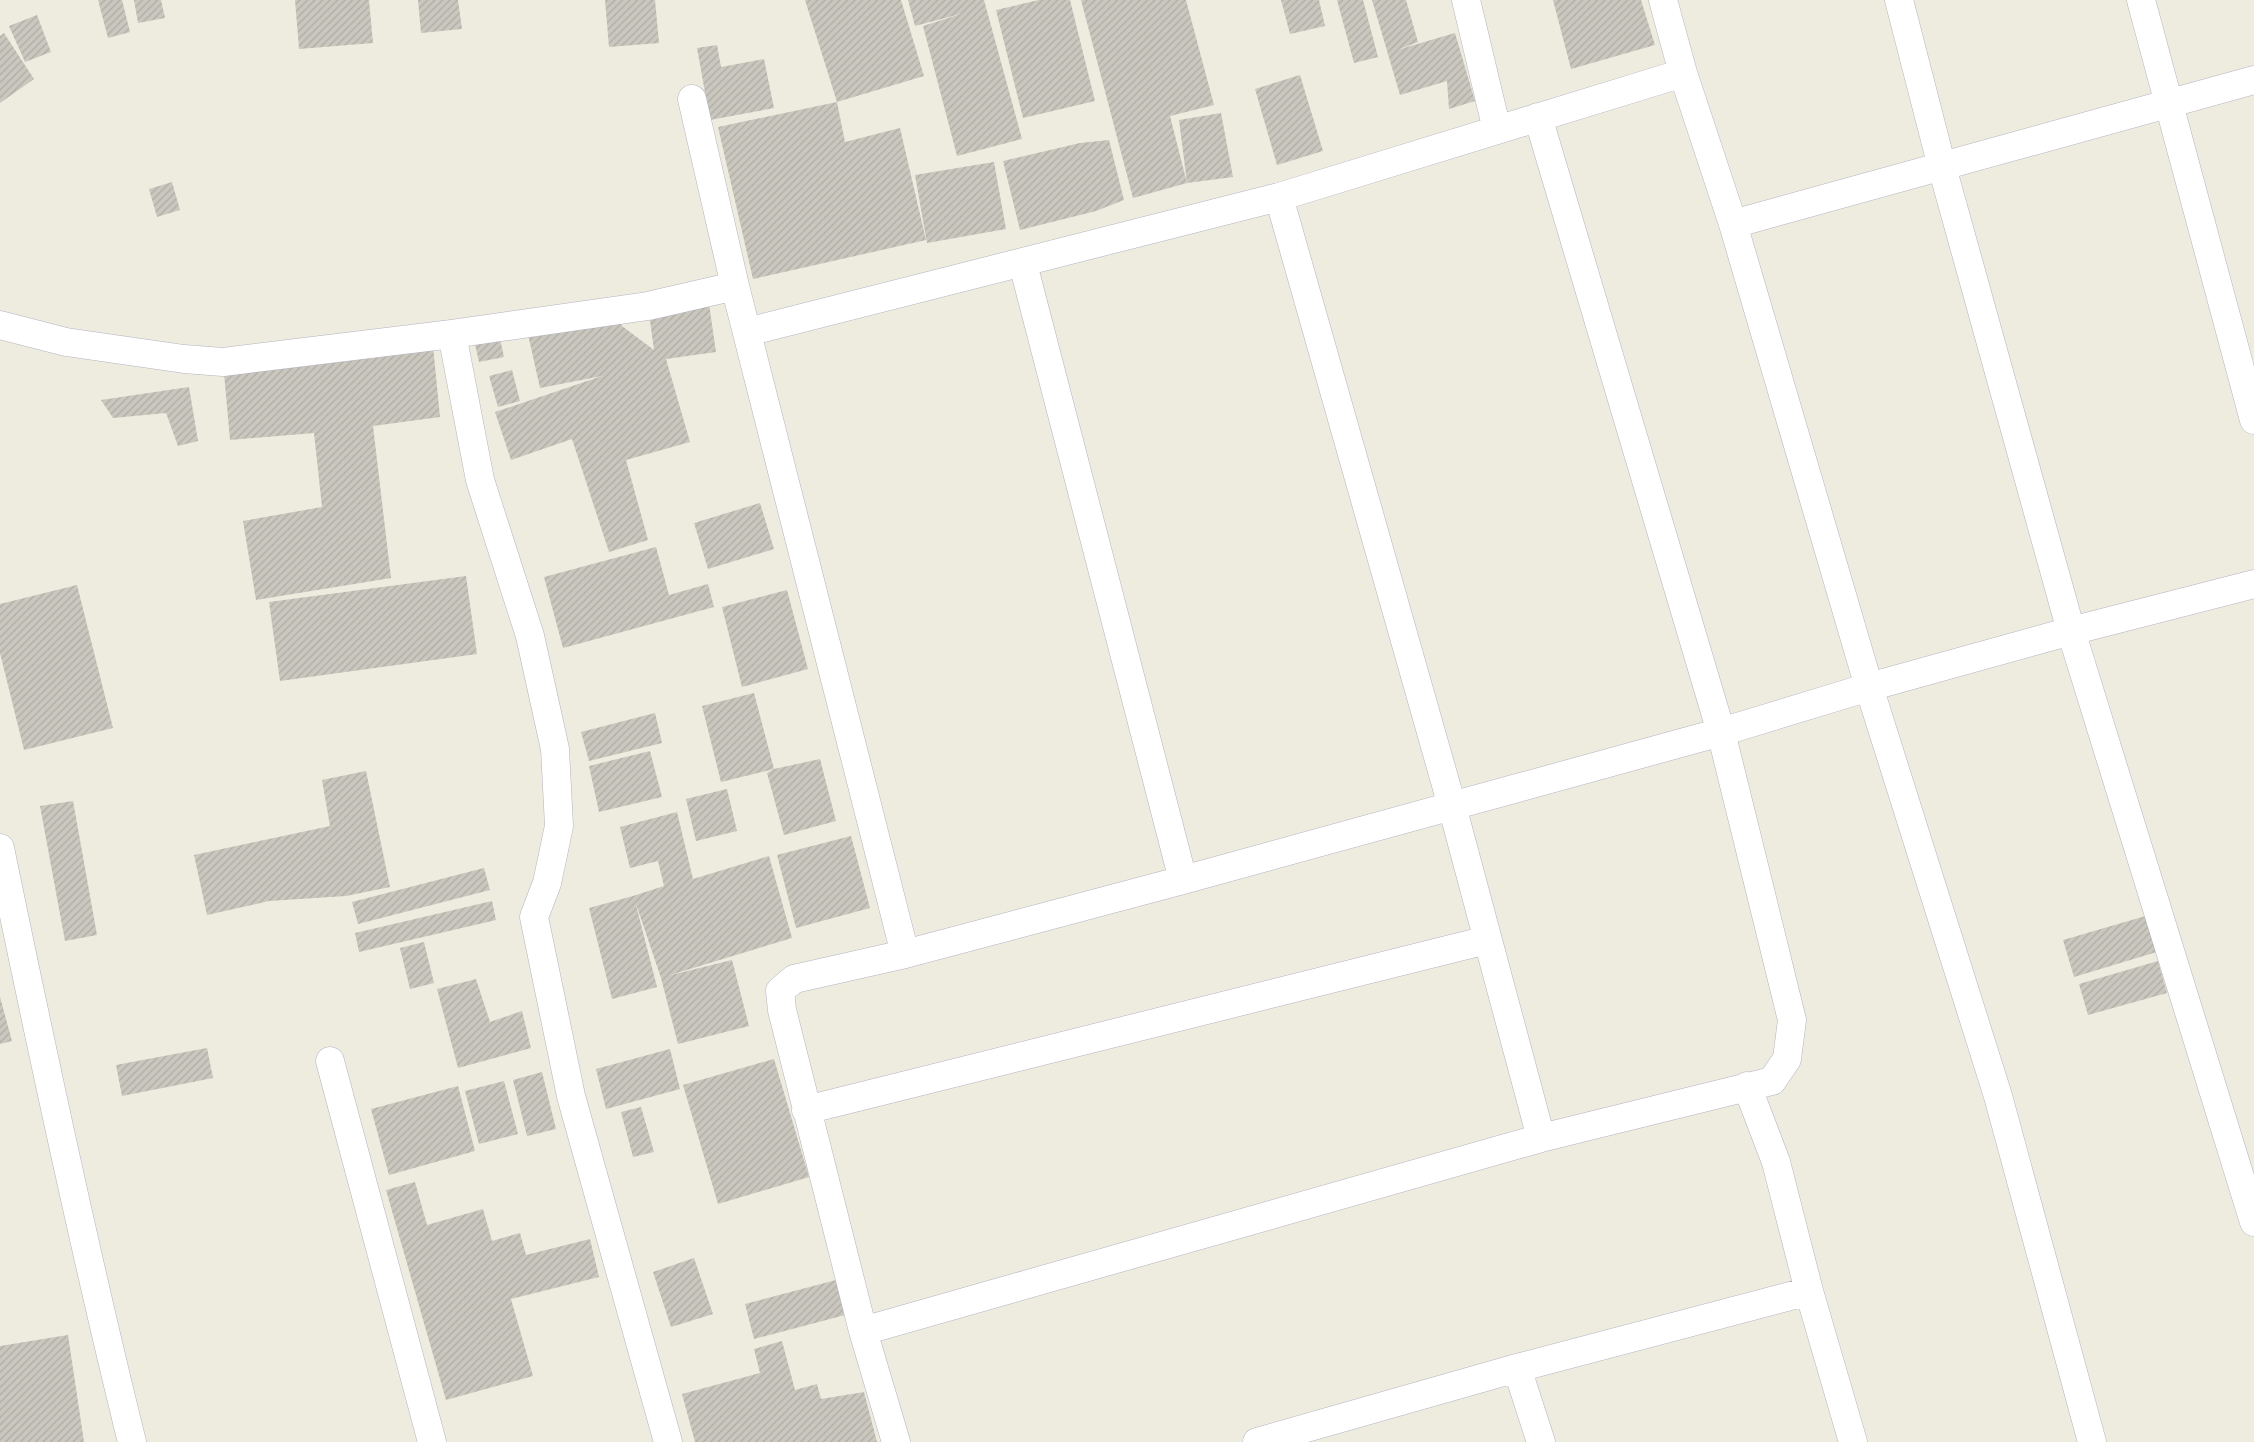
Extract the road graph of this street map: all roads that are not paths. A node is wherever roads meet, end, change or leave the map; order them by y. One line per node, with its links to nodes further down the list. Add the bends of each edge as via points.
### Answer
1 (1466, 0): 10 (street)
2 (1663, 0): 5 (street)
3 (1899, 0): 11 (street)
4 (2141, 0): 8 (street)
5 (1683, 73): 9 (street); 13 (street)
6 (2254, 80): 8 (street)
7 (692, 99): 15 (street)
8 (2168, 104): 11 (street); 19 (street)
9 (1538, 117): 10 (street); 23 (street)
10 (1497, 130): 12 (street)
11 (1942, 167): 13 (street); 21 (street)
12 (1279, 197): 14 (street); 24 (street)
13 (1733, 224): 22 (street)
14 (1023, 264): 17 (street); 26 (street)
15 (735, 286): 17 (street); 18 (street, via 648,306)
16 (0, 324): 18 (street, via 66,342 223,362)
17 (747, 332): 28 (street)
18 (452, 334): 39 (street, via 480,480 530,636 555,749 559,826 547,883 534,917 571,1096)
19 (2254, 420)
20 (2254, 584): 21 (street)
21 (2071, 631): 22 (street); 33 (street)
22 (1869, 687): 23 (street); 44 (street, via 1998,1096)
23 (1721, 732): 24 (street); 30 (street, via 1792,1020 1787,1059 1772,1081)
24 (1452, 806): 26 (street); 27 (street)
25 (0, 848): 37 (street)
26 (1183, 880): 28 (street)
27 (1487, 940): 31 (street); 32 (street)
28 (905, 954): 31 (street, via 794,979 780,991)
29 (330, 1061): 38 (street)
30 (1747, 1086): 32 (street); 34 (street, via 1776,1162)
31 (806, 1110): 35 (street)
32 (1541, 1138): 35 (street)
33 (2254, 1222)
34 (1809, 1291): 36 (street); 43 (street)
35 (863, 1331): 40 (street)
36 (1517, 1368): 41 (street); 42 (street)
37 (132, 1442)
38 (432, 1442)
39 (668, 1442)
40 (896, 1442)
41 (1257, 1442)
42 (1541, 1442)
43 (1853, 1442)
44 (2092, 1442)

